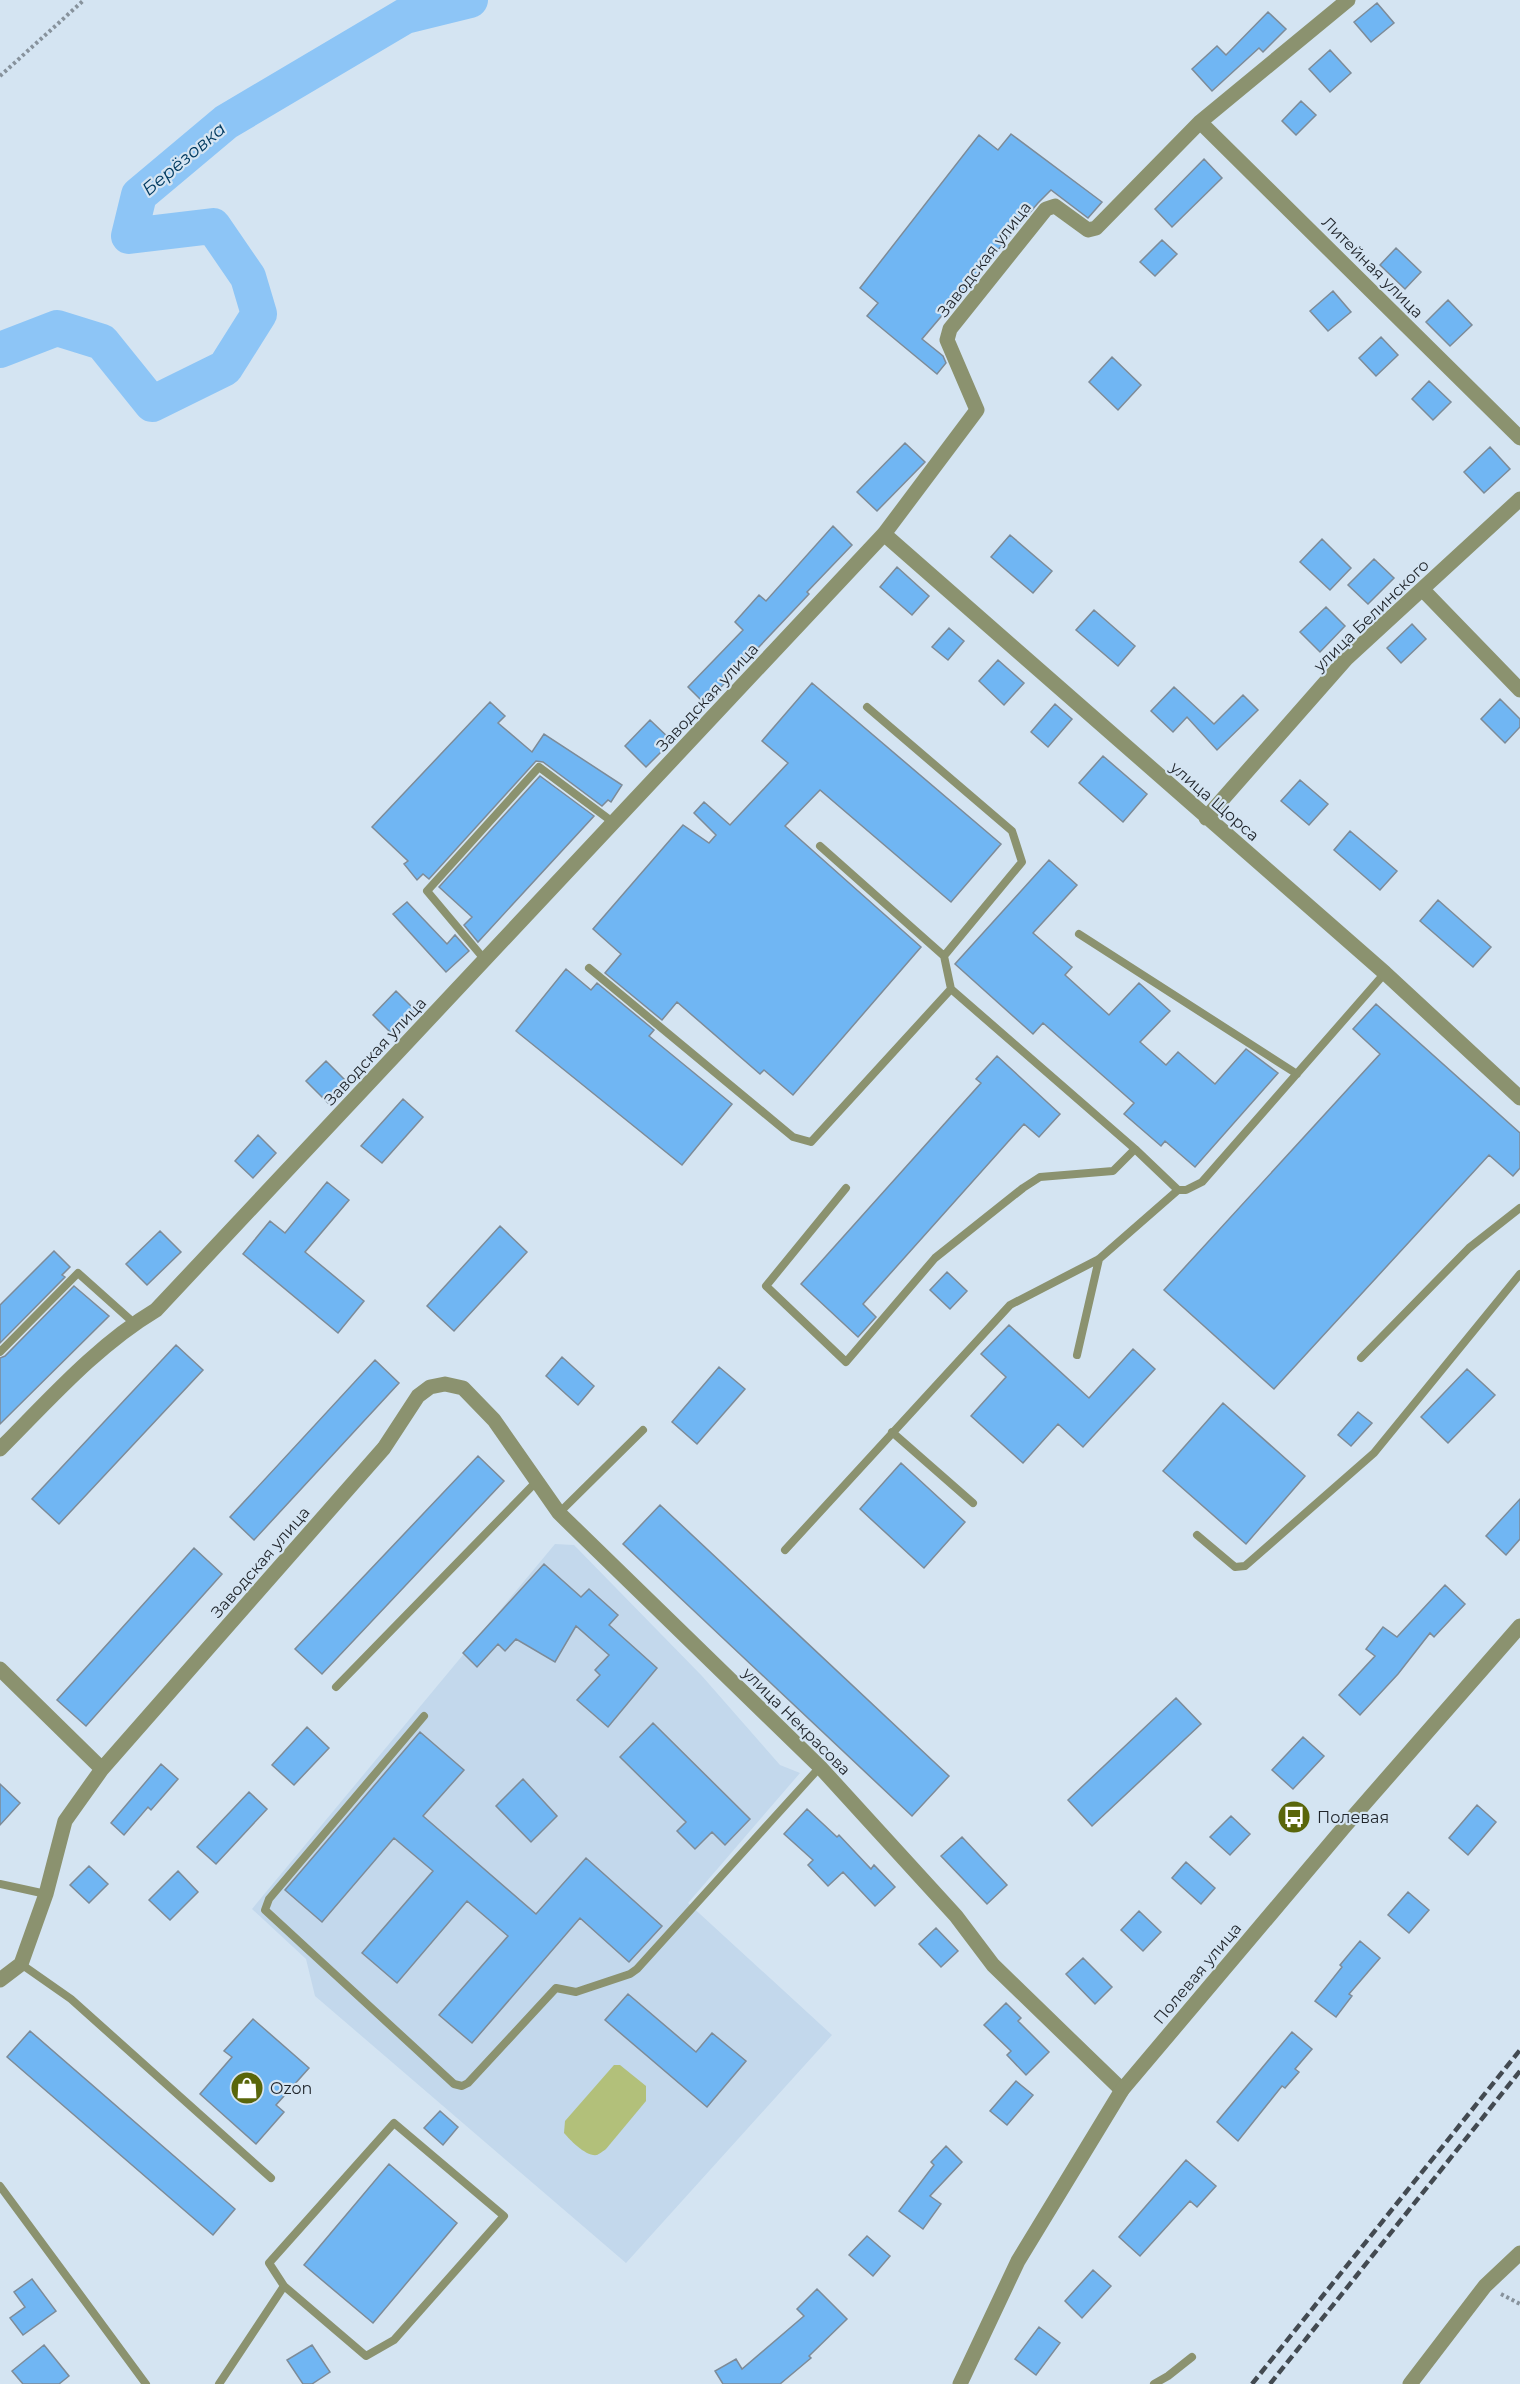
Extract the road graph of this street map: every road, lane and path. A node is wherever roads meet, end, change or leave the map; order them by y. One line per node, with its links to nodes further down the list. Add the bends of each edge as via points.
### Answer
1 (84, 0): 3 (path)
2 (1347, 0): 4 (street, Заводская улица)
3 (0, 76)
4 (1200, 122): 5 (street, Литейная улица); 7 (street, Заводская улица, via 1096,228 1088,230 1055,206 1046,209 950,329 947,340 977,410)
5 (1520, 438)
6 (1520, 499): 8 (street, улица Белинского)
7 (884, 534): 11 (street, улица Щорса); 12 (street, Заводская улица)
8 (1423, 590): 9 (street); 11 (street, улица Белинского, via 1346,659)
9 (1520, 690)
10 (867, 707): 15 (lane, via 1012,831 1022,862)
11 (1206, 818): 18 (street, улица Щорса)
12 (614, 823): 16 (street, Заводская улица); 16 (lane, via 539,767 427,891)
13 (820, 846): 15 (lane)
14 (1079, 934): 20 (lane)
15 (944, 956): 19 (lane)
16 (485, 960): 28 (street, Заводская улица, via 156,1310)
17 (589, 968): 19 (lane, via 793,1137 812,1142)
18 (1384, 973): 20 (lane); 21 (street, улица Щорса)
19 (951, 989): 22 (lane)
20 (1297, 1074): 24 (lane, via 1202,1182)
21 (1520, 1098)
22 (1135, 1149): 23 (lane, via 1113,1171 1040,1177 1023,1188 935,1258 846,1362 766,1286); 24 (lane)
23 (846, 1188)
24 (1178, 1190): 26 (lane)
25 (1520, 1208): 31 (lane, via 1469,1248)
26 (1099, 1259): 30 (lane); 34 (lane, via 1010,1305)
27 (1520, 1274): 39 (lane, via 1374,1453 1245,1566 1235,1567)
28 (134, 1323): 29 (lane, via 78,1273); 35 (street, Заводская улица, via 97,1353)
29 (0, 1352)
30 (1077, 1355)
31 (1361, 1358)
32 (445, 1384): 36 (street, улица Некрасова, via 463,1388 494,1420); 46 (street, Заводская улица, via 430,1387 418,1396 384,1448)
33 (643, 1430): 38 (lane)
34 (892, 1432): 37 (lane); 40 (lane)
35 (0, 1449)
36 (537, 1481): 38 (street, улица Некрасова); 43 (lane)
37 (973, 1503)
38 (559, 1513): 45 (street, улица Некрасова)
39 (1197, 1535)
40 (785, 1550)
41 (1520, 1626): 51 (street, Полевая улица)
42 (0, 1669): 46 (street)
43 (336, 1687)
44 (424, 1716): 45 (lane, via 269,1899 265,1910 454,2084 462,2086 556,1988 576,1992 637,1969)
45 (820, 1767): 51 (street, улица Некрасова, via 956,1916 993,1965)
46 (102, 1769): 48 (street, Заводская улица, via 66,1821)
47 (0, 1884): 48 (lane)
48 (46, 1893): 49 (street, Заводская улица)
49 (21, 1964): 50 (street); 52 (lane, via 71,1999)
50 (0, 1980)
51 (1122, 2090): 59 (street, Полевая улица, via 1018,2261)
52 (272, 2178)
53 (0, 2186): 57 (lane)
54 (1520, 2253): 61 (street, via 1485,2286)
55 (284, 2286): 55 (lane, via 269,2264 394,2123 504,2216 394,2340 366,2356); 58 (lane)
56 (1192, 2357): 60 (lane)
57 (145, 2384)
58 (219, 2384)
59 (960, 2384)
60 (1154, 2384)
61 (1410, 2384)

